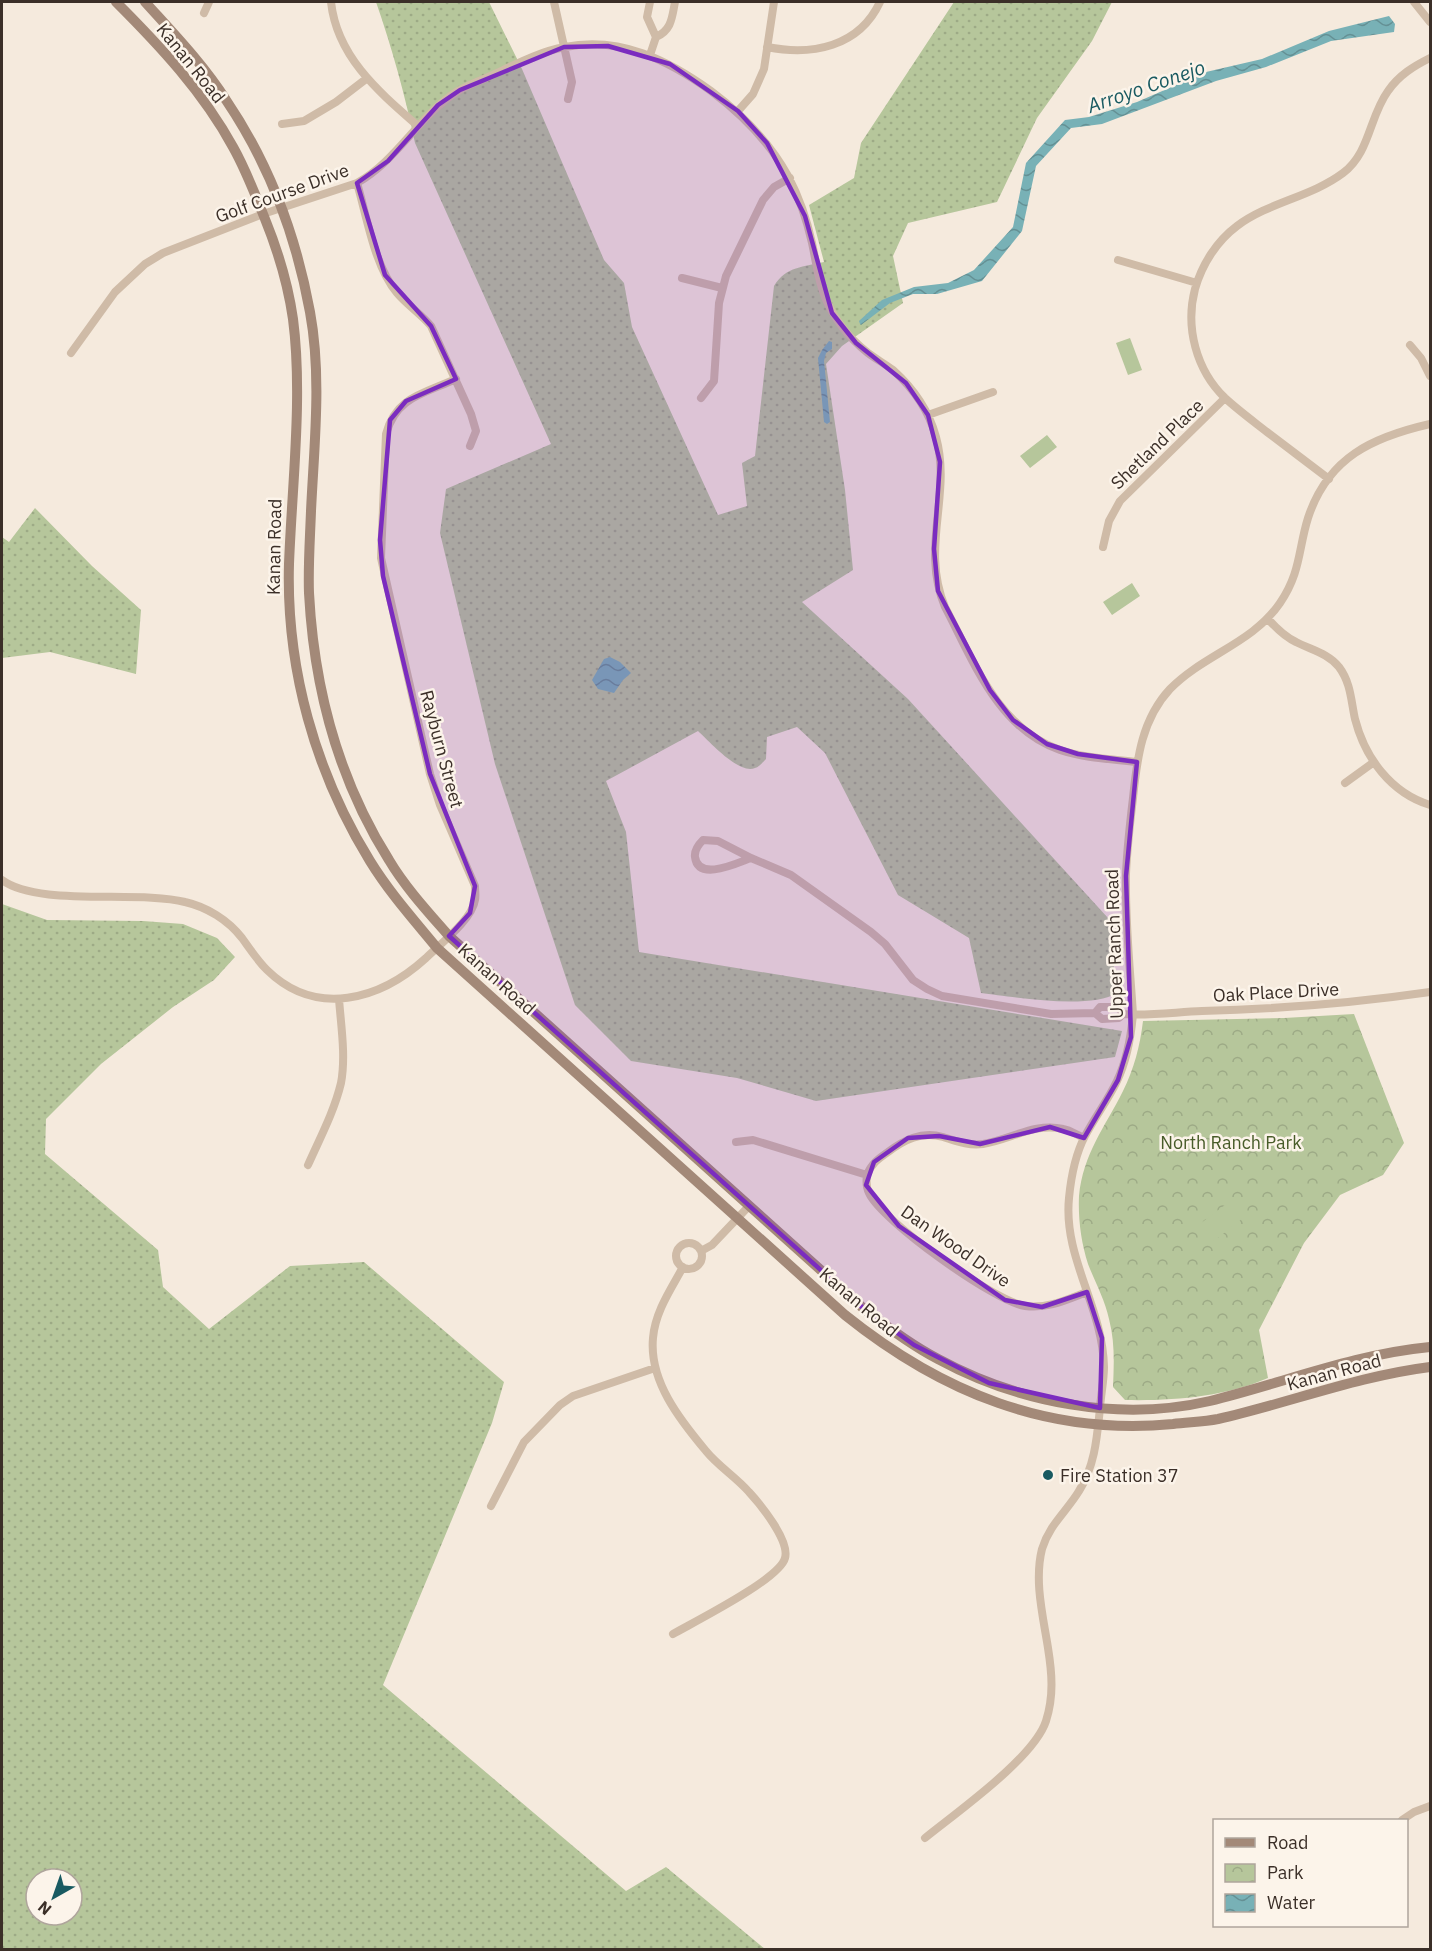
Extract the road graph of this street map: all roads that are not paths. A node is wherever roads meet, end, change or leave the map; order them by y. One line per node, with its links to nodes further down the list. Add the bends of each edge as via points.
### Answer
1 (116, 2): 26 (main road, Kanan Road, via 173,62 211,113 249,177)
2 (145, 2): 25 (main road, Kanan Road, via 225,98 266,167)
3 (209, 2): 11 (street)
4 (331, 2): 18 (street, via 342,39)
5 (554, 2): 14 (street)
6 (650, 2): 13 (street, via 647,17)
7 (675, 2): 13 (street, via 670,26)
8 (774, 2): 15 (street)
9 (880, 2): 15 (street, via 857,32 841,41 808,51)
10 (1414, 2): 12 (street)
11 (204, 13)
12 (1431, 22)
13 (656, 37): 16 (street)
14 (564, 47): 16 (street, Golf Course Drive, via 588,44); 19 (street, via 572,82); 22 (street, Golf Course Drive, via 527,58 460,90)
15 (767, 47): 20 (street, via 758,85)
16 (650, 55): 20 (street, Golf Course Drive, via 683,71)
17 (1431, 58): 29 (street, via 1414,66 1387,92 1363,148 1345,172 1326,185 1238,225 1213,251)
18 (366, 79): 21 (street, via 304,121); 22 (street)
19 (568, 99)
20 (738, 111): 23 (street, Golf Course Drive, via 767,143)
21 (282, 123)
22 (418, 126): 24 (street, Golf Course Drive, via 388,161)
23 (790, 178): 30 (street, via 762,200); 38 (street, Golf Course Drive, via 805,216 821,287 833,314 856,343 906,382)
24 (357, 183): 25 (street, Golf Course Drive); 34 (street, via 385,275 398,294 431,326)
25 (283, 208): 26 (street, Golf Course Drive); 50 (main road, Kanan Road, via 311,315 315,362 309,592 321,694 350,786 366,819 389,861)
26 (263, 214): 32 (street, Golf Course Drive, via 176,247 145,264 115,292); 51 (main road, Kanan Road, via 277,249 293,319 296,364 289,595 302,700 322,765 350,826 392,893)
27 (1118, 260): 29 (street)
28 (682, 278): 30 (street)
29 (1197, 283): 37 (street, via 1192,312 1194,342 1205,371)
30 (722, 288): 36 (street, via 714,381)
31 (1410, 345): 33 (street)
32 (71, 353)
33 (1431, 376)
34 (456, 379): 40 (street, via 476,431); 50 (street, Rayburn Street, via 406,401 390,420 380,540 383,576 430,774 475,886 470,913)
35 (993, 392): 38 (street)
36 (701, 398)
37 (1225, 398): 41 (street); 42 (street, Shetland Place, via 1120,501 1109,521)
38 (928, 415): 44 (street, Golf Course Drive, via 940,462 935,578 945,608 990,690 1013,720 1047,744 1078,754)
39 (1431, 424): 41 (street, Upper Ranch Road, via 1381,437 1348,457)
40 (470, 446)
41 (1329, 479): 43 (street, Upper Ranch Road, via 1308,517 1292,583)
42 (1103, 547)
43 (1268, 619): 44 (street, Upper Ranch Road, via 1171,688 1148,722); 45 (street, via 1289,638 1322,654 1341,670 1360,734)
44 (1137, 762): 56 (street, Upper Ranch Road, via 1126,876)
45 (1374, 762): 46 (street); 47 (street, via 1396,787)
46 (1346, 783)
47 (1431, 805)
48 (751, 858): 48 (street, Oak Place Drive, via 710,840 703,840 694,855 696,863 710,871); 54 (street, Oak Place Drive, via 791,875 871,932 913,980 942,996 1051,1014)
49 (2, 880): 53 (street, Rayburn Street, via 33,891 63,895 169,899 198,905 231,926 258,961 291,989)
50 (448, 936): 51 (street, Rayburn Street); 61 (main road, Kanan Road)
51 (437, 948): 53 (street, Rayburn Street, via 394,982); 62 (main road, Kanan Road)
52 (1431, 992): 56 (street, Oak Place Drive, via 1262,1010)
53 (339, 999): 59 (street, via 341,1081 334,1107)
54 (1095, 1013): 55 (street, Oak Place Drive, via 1102,1019); 55 (street, Oak Place Drive, via 1100,1007 1118,1006)
55 (1124, 1014): 56 (street, Oak Place Drive)
56 (1133, 1014): 57 (street, Upper Ranch Road, via 1131,1037 1118,1080)
57 (1084, 1138): 60 (street, via 1050,1127 980,1144 964,1144 939,1136 908,1138 874,1162); 65 (street, Upper Ranch Road, via 1071,1181 1069,1222 1072,1248)
58 (736, 1142): 60 (street, via 753,1140)
59 (308, 1164)
60 (867, 1175): 65 (street, Dan Wood Drive, via 869,1195 899,1226 1005,1300 1042,1307)
61 (749, 1206): 62 (street); 69 (main road, Kanan Road, via 863,1308 938,1360 989,1383 1048,1400)
62 (738, 1218): 63 (street); 70 (main road, Kanan Road, via 845,1315 926,1372 1009,1406)
63 (701, 1251): 64 (street, via 702,1260 697,1266); 64 (street, via 692,1243 680,1246 676,1258)
64 (683, 1267): 68 (street, via 657,1317 653,1338)
65 (1087, 1292): 69 (street, Upper Ranch Road, via 1102,1338)
66 (1431, 1347): 69 (main road, Kanan Road, via 1396,1351 1207,1401 1127,1410)
67 (1431, 1367): 70 (main road, Kanan Road, via 1396,1372 1215,1419 1136,1427)
68 (655, 1368): 71 (street, via 573,1396 560,1406 520,1448); 72 (street, via 682,1420 707,1453 750,1493 785,1543 785,1558 778,1570)
69 (1100, 1408): 70 (street, Upper Ranch Road)
70 (1099, 1425): 75 (street, Upper Ranch Road, via 1088,1474 1051,1529 1040,1558 1039,1584 1053,1678 1045,1723 1019,1761)
71 (491, 1506)
72 (673, 1634)
73 (1428, 1807): 74 (street)
74 (1405, 1819)
75 (925, 1838)

